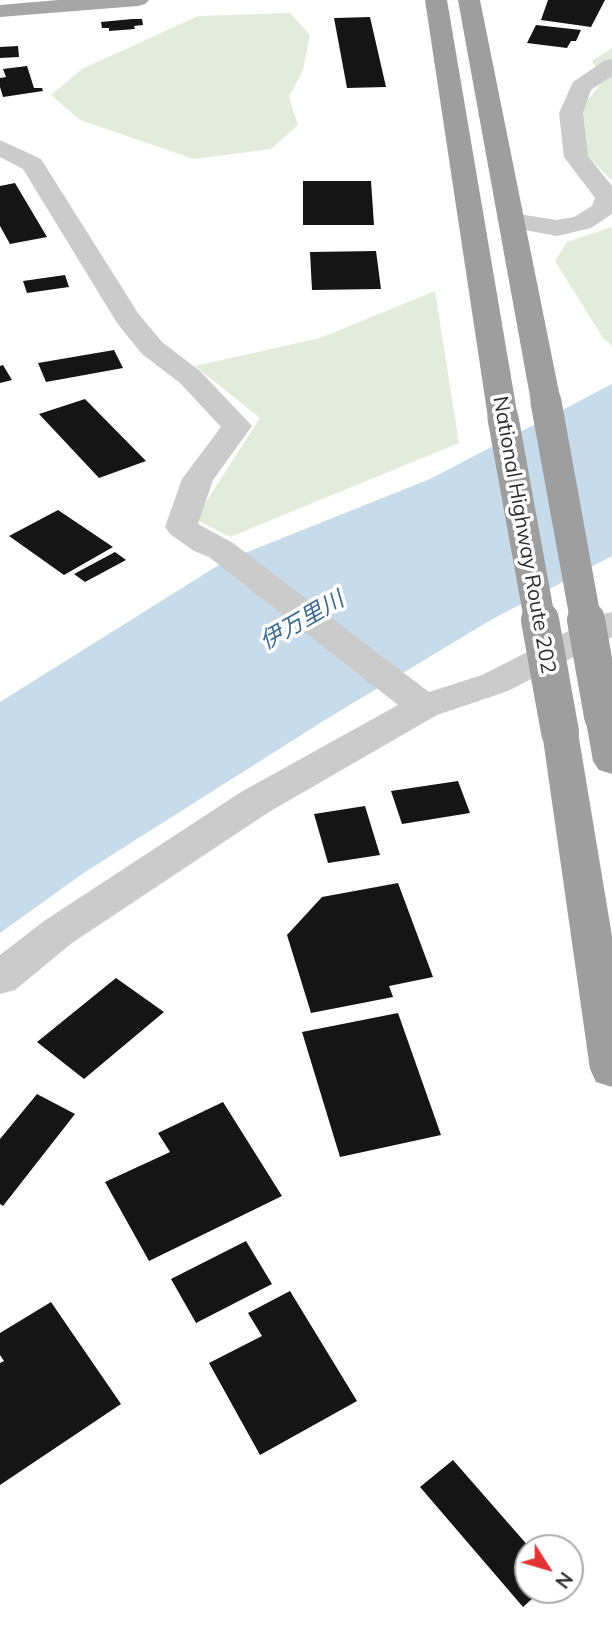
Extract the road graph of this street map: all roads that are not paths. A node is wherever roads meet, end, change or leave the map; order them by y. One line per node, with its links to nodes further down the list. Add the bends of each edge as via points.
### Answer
1 (138, 0): 4 (main road)
2 (436, 0): 12 (highway, National Highway Route 202, bridge)
3 (469, 0): 7 (highway)
4 (0, 11)
5 (612, 66): 7 (street, via 581,87 571,113 576,157 608,198 602,210 582,223 557,228)
6 (0, 147): 9 (street, via 32,164 127,317 152,348 190,377 237,426 198,479 181,527 221,550)
7 (512, 221): 10 (highway, bridge)
8 (612, 623): 9 (street, via 495,683)
9 (424, 706): 11 (street, via 255,802 58,932)
10 (612, 761)
11 (0, 978)
12 (612, 1069)

